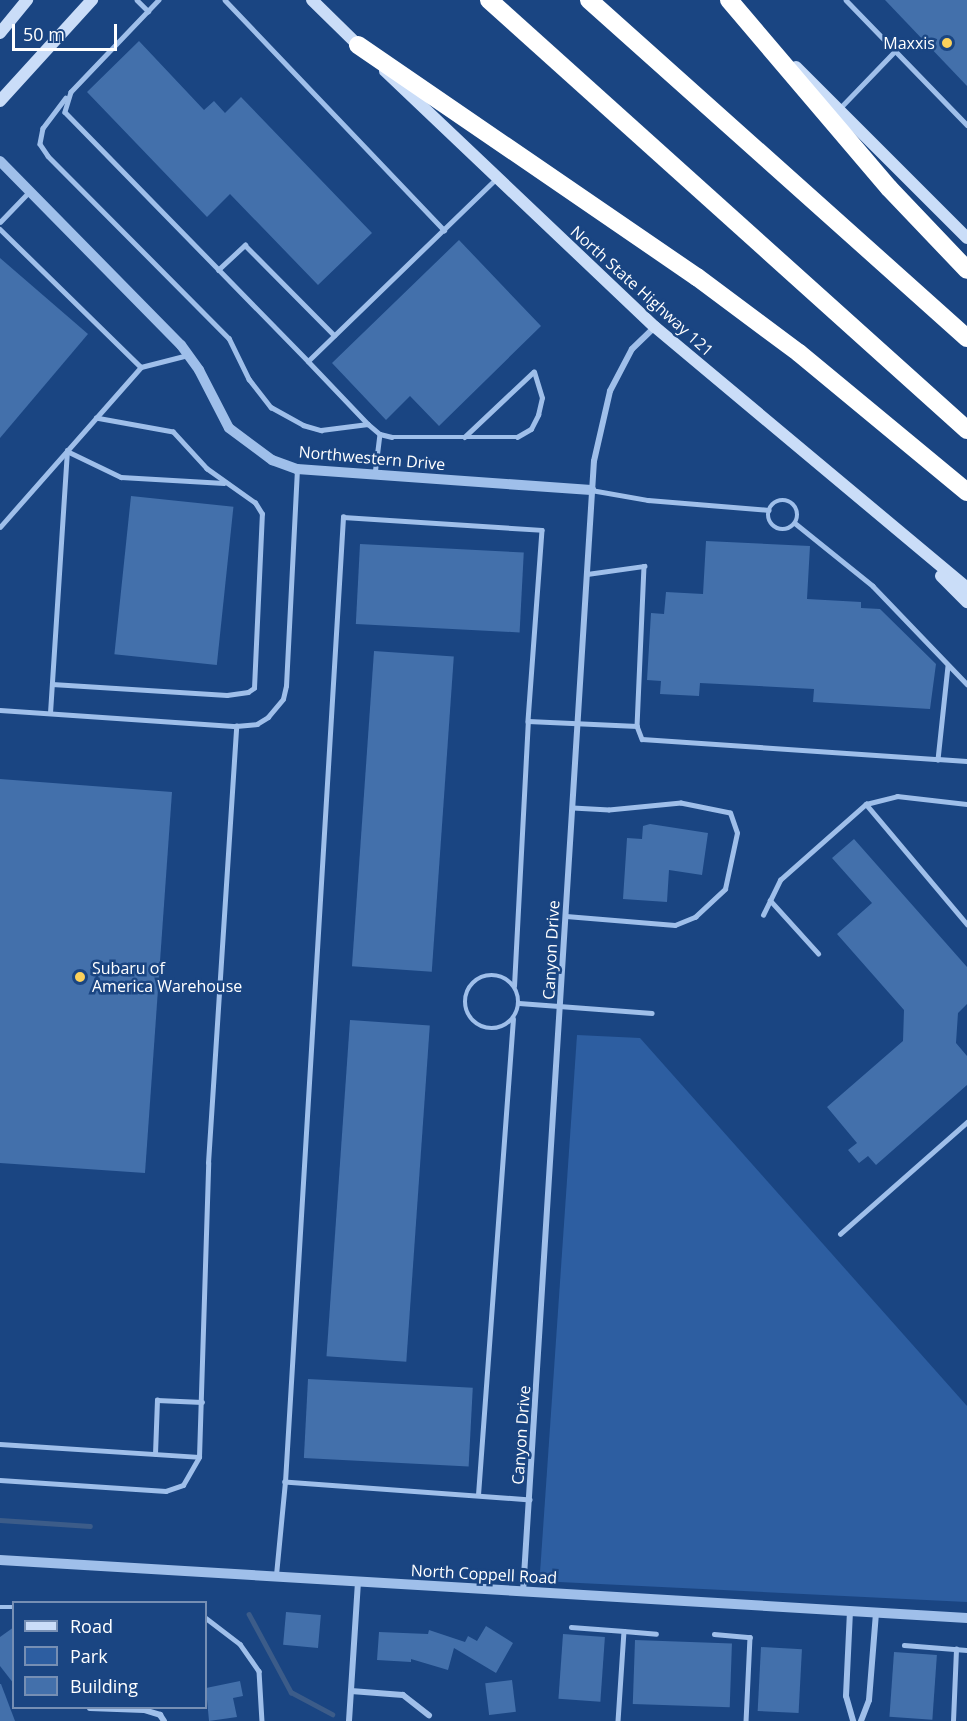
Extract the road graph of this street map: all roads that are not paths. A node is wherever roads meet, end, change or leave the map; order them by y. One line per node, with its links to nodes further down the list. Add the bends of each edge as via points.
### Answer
1 (92, 0): 16 (main road)
2 (137, 0): 11 (lane)
3 (159, 0): 11 (lane)
4 (225, 0): 24 (lane)
5 (312, 0): 13 (main road, North State Highway 121)
6 (489, 0): 36 (highway)
7 (589, 0): 30 (highway)
8 (729, 0): 17 (main road); 27 (highway, via 889,188)
9 (846, 0): 14 (lane)
10 (22, 2): 12 (main road)
11 (148, 11): 15 (lane)
12 (0, 33)
13 (358, 45): 20 (main road, North State Highway 121); 44 (highway, via 697,277 808,360)
14 (895, 51): 17 (lane); 18 (lane)
15 (66, 98): 26 (lane, via 65,112); 35 (lane, via 43,128 40,144 229,338 249,379 271,407 321,430)
16 (0, 101)
17 (838, 109): 25 (main road)
18 (967, 125)
19 (0, 161): 21 (street, Northwestern Drive)
20 (496, 179): 24 (lane); 28 (main road, North State Highway 121)
21 (28, 193): 22 (lane); 31 (street, Northwestern Drive)
22 (0, 222)
23 (0, 229): 33 (lane)
24 (444, 230): 29 (lane)
25 (967, 238)
26 (218, 270): 29 (lane, via 245,245); 32 (lane)
27 (967, 270)
28 (654, 327): 43 (street, Canyon Drive, via 632,349 609,391); 46 (main road, North State Highway 121)
29 (334, 335): 32 (lane)
30 (967, 338)
31 (188, 355): 33 (lane); 40 (street, Northwestern Drive, via 229,428 258,452)
32 (308, 361): 35 (lane)
33 (141, 367): 34 (lane)
34 (96, 418): 39 (lane); 42 (lane, via 173,432)
35 (368, 424): 37 (lane)
36 (967, 430)
37 (380, 434): 38 (lane); 41 (lane)
38 (465, 437): 38 (lane, via 517,437 531,429 542,398 534,372)
39 (67, 451): 42 (lane, via 121,477); 48 (lane); 53 (lane)
40 (297, 469): 41 (street, Northwestern Drive); 59 (lane, via 283,699 257,724)
41 (375, 475): 43 (street, Northwestern Drive)
42 (224, 483): 53 (lane, via 255,503 262,514 254,688 227,694)
43 (591, 490): 45 (lane, via 648,500); 49 (street, Canyon Drive)
44 (967, 492)
45 (769, 510): 47 (lane, via 769,520 776,529 787,530); 47 (lane, via 778,501 788,501 797,513)
46 (885, 520): 50 (main road, North State Highway 121); 51 (main road)
47 (795, 523): 52 (lane, via 873,586)
48 (0, 526)
49 (587, 574): 58 (street, Canyon Drive); 60 (lane, via 644,566)
50 (967, 588)
51 (967, 602)
52 (948, 666): 54 (lane); 61 (lane)
53 (52, 684): 56 (lane)
54 (967, 684)
55 (0, 710): 56 (lane)
56 (50, 713): 59 (lane)
57 (528, 721): 58 (lane); 71 (lane); 83 (lane, via 542,530 343,517)
58 (578, 722): 60 (lane); 65 (street, Canyon Drive)
59 (236, 726): 78 (lane, via 208,1163)
60 (637, 726): 61 (lane, via 642,739)
61 (938, 759): 62 (lane)
62 (967, 761)
63 (866, 804): 64 (lane, via 897,796); 66 (lane, via 780,880); 69 (lane)
64 (967, 804)
65 (573, 808): 68 (street, Canyon Drive); 68 (lane, via 609,810 681,803 730,813 737,833 725,889 694,917 675,925)
66 (770, 900): 67 (lane); 70 (lane)
67 (763, 915)
68 (566, 916): 73 (street, Canyon Drive)
69 (967, 924)
70 (818, 953)
71 (514, 986): 72 (lane); 75 (lane, via 499,975 481,977 465,997 468,1015 481,1027 498,1028)
72 (519, 1003): 73 (lane); 75 (lane)
73 (561, 1003): 74 (lane); 85 (street, Canyon Drive)
74 (652, 1013)
75 (513, 1019): 84 (lane)
76 (967, 1122): 77 (lane)
77 (840, 1234)
78 (202, 1402): 80 (lane, via 157,1400); 81 (lane)
79 (0, 1444): 80 (lane)
80 (155, 1454): 81 (lane)
81 (199, 1457): 82 (lane, via 183,1485 166,1491)
82 (0, 1480)
83 (285, 1482): 84 (lane); 87 (lane)
84 (478, 1495): 85 (lane)
85 (530, 1500): 89 (street, Canyon Drive)
86 (0, 1560): 87 (street, North Coppell Road)
87 (276, 1577): 88 (street, North Coppell Road)
88 (358, 1582): 89 (street, North Coppell Road); 101 (street)
89 (523, 1592): 90 (street, North Coppell Road)
90 (850, 1611): 91 (street, North Coppell Road); 109 (street, via 846,1696)
91 (876, 1613): 92 (street, North Coppell Road); 110 (street, via 869,1700)
92 (967, 1618)
93 (207, 1619): 105 (lane, via 221,1626 251,1656 262,1686)
94 (571, 1627): 95 (lane)
95 (624, 1631): 96 (lane); 107 (lane)
96 (656, 1634)
97 (714, 1634): 108 (lane, via 750,1637)
98 (904, 1645): 99 (lane)
99 (956, 1649): 100 (lane); 111 (lane)
100 (967, 1650)
101 (351, 1691): 103 (street, via 403,1695); 106 (street)
102 (126, 1709): 104 (street, via 160,1715)
103 (429, 1715)
104 (164, 1721)
105 (262, 1721)
106 (349, 1721)
107 (618, 1721)
108 (746, 1721)
109 (853, 1721)
110 (861, 1721)
111 (953, 1721)

